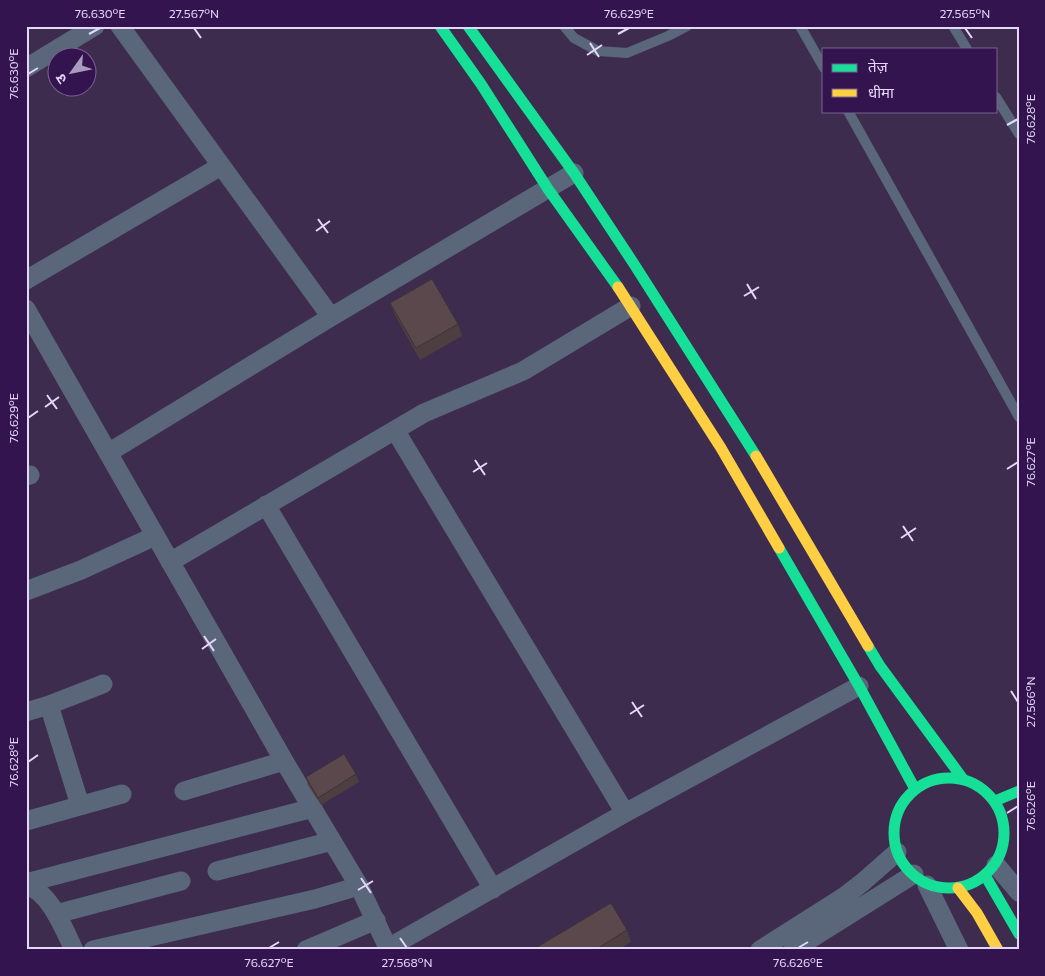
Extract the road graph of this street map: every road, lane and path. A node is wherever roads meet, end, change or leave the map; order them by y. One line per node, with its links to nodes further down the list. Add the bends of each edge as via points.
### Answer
1 (95, 26): 11 (street)
2 (120, 26): 15 (street)
3 (440, 26): 17 (main road)
4 (468, 26): 16 (main road)
5 (564, 26): 6 (lane, via 574,38 598,51 627,53)
6 (687, 26)
7 (800, 26): 10 (lane)
8 (953, 26): 9 (lane)
9 (966, 48)
10 (822, 64)
11 (26, 68)
12 (998, 100): 14 (lane)
13 (849, 112): 23 (lane)
14 (1019, 134)
15 (221, 166): 18 (street); 21 (street)
16 (574, 173): 17 (street); 27 (main road, via 634,264)
17 (548, 189): 19 (main road); 21 (street)
18 (26, 280)
19 (630, 306): 24 (street, via 523,371 424,413); 27 (main road, via 721,448)
20 (26, 309): 22 (street)
21 (331, 317): 25 (street)
22 (31, 330): 25 (street)
23 (1017, 411)
24 (395, 430): 26 (street); 44 (street)
25 (108, 453): 28 (street)
26 (266, 506): 29 (street); 55 (street)
27 (777, 518): 32 (main road); 36 (main road)
28 (155, 536): 29 (street); 30 (street)
29 (170, 562): 35 (street)
30 (26, 591)
31 (103, 684): 33 (street)
32 (859, 686): 37 (main road); 44 (street)
33 (50, 705): 34 (street); 42 (street)
34 (26, 712)
35 (284, 761): 38 (street); 43 (street)
36 (963, 779): 37 (main road, via 937,778); 41 (main road, via 979,786)
37 (915, 789): 47 (main road, via 895,819 893,838)
38 (184, 791)
39 (1019, 791): 41 (main road)
40 (122, 794): 42 (street)
41 (995, 801): 49 (main road, via 1003,819 1004,846)
42 (80, 805): 45 (street)
43 (313, 808): 46 (street); 52 (street)
44 (625, 813): 55 (street)
45 (26, 821)
46 (332, 841): 48 (street); 53 (street)
47 (897, 852): 50 (main road, via 904,866); 65 (street, via 845,896)
48 (217, 871)
49 (991, 871): 54 (main road, via 971,885); 56 (street); 59 (main road)
50 (920, 879): 54 (main road, via 952,890); 66 (street); 67 (street)
51 (181, 881): 57 (street)
52 (26, 884): 57 (street, via 39,891)
53 (358, 886): 58 (street); 63 (street, via 315,899)
54 (958, 888): 60 (main road)
55 (493, 889): 61 (street)
56 (1019, 892)
57 (56, 914): 62 (street)
58 (376, 920): 61 (street); 64 (street)
59 (1017, 931)
60 (995, 945)
61 (388, 949)
62 (74, 950)
63 (93, 950)
64 (306, 950)
65 (760, 950)
66 (793, 950)
67 (959, 950)

